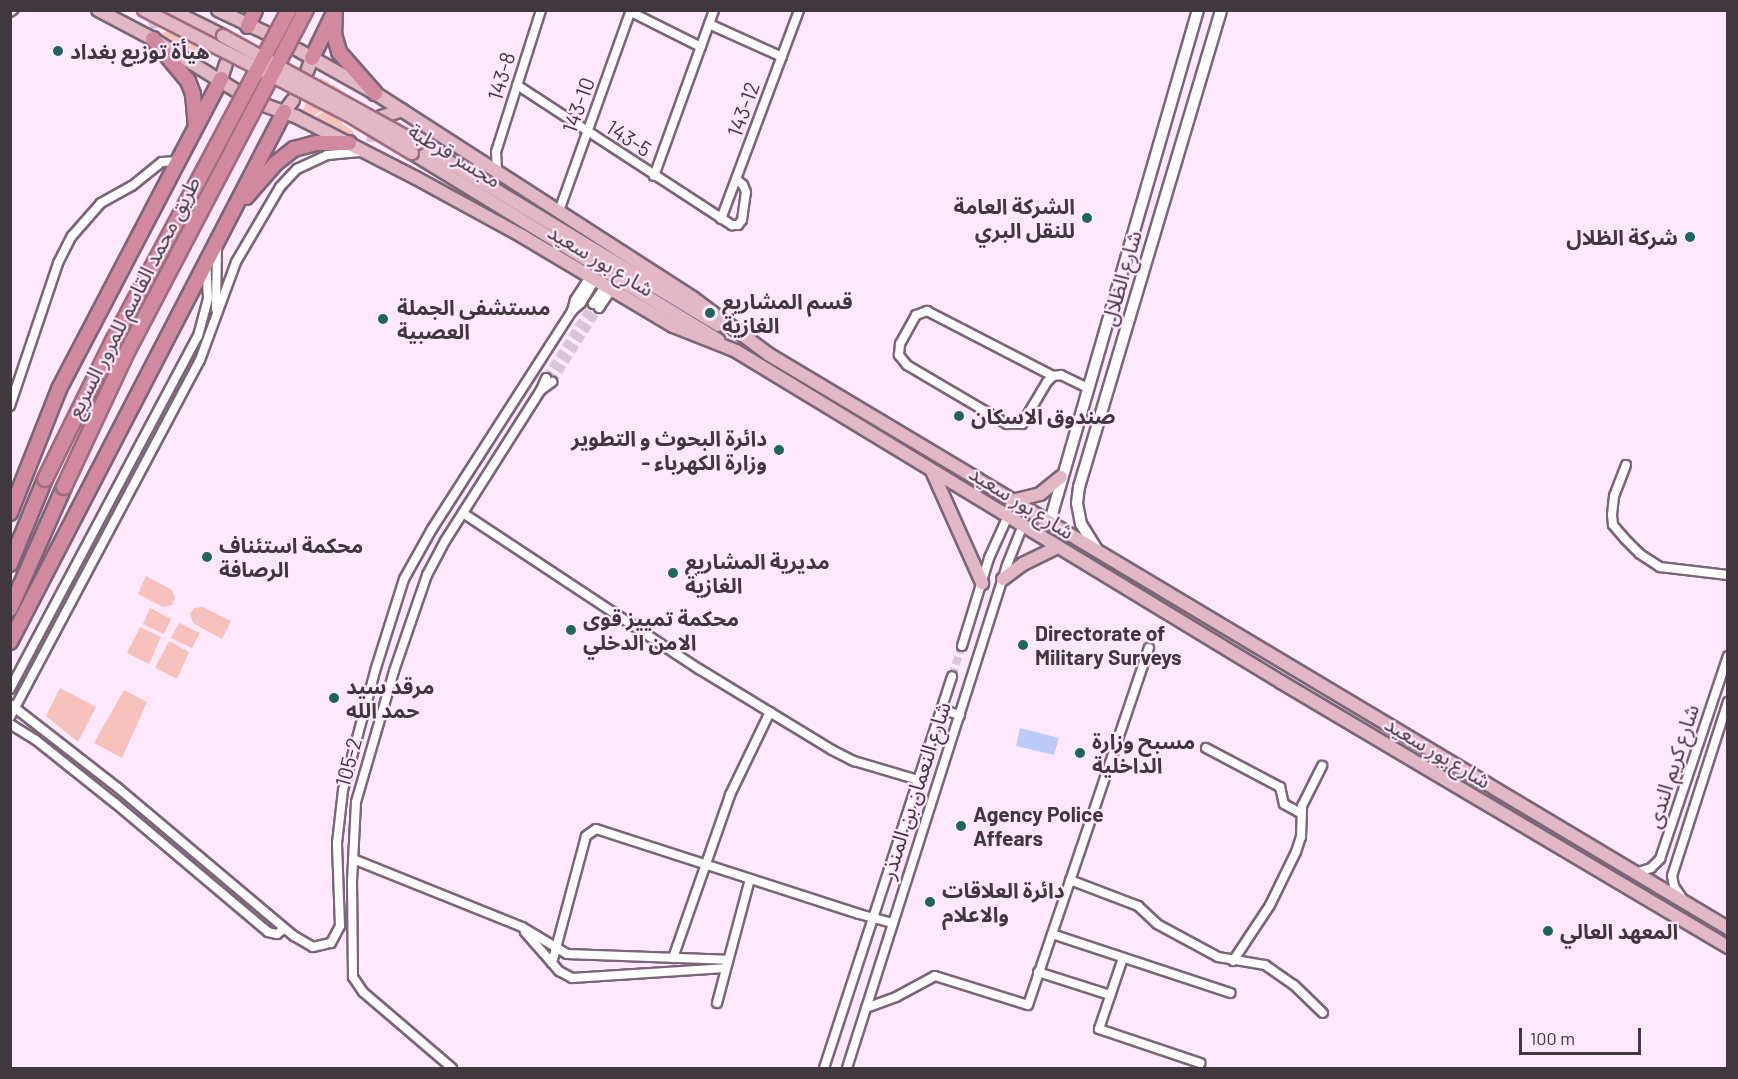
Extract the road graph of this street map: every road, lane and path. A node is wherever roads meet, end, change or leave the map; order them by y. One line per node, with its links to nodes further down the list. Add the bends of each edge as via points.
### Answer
1 (98, 10): 17 (main road)
2 (144, 10): 41 (main road, مجسر قرطبة, bridge)
3 (171, 10): 41 (main road, مجسر قرطبة, bridge, via 343,100)
4 (218, 10): 16 (main road)
5 (255, 10): 16 (highway)
6 (289, 10): 76 (highway, طريق محمد القاسم للمرور السريع, bridge, via 113,341 45,479)
7 (306, 10): 80 (highway, طريق محمد القاسم للمرور السريع, bridge, via 128,350)
8 (335, 10): 23 (highway); 29 (highway, via 334,34 339,52)
9 (541, 10): 27 (street, 143-8)
10 (714, 10): 15 (street)
11 (799, 10): 22 (street, 143-12)
12 (1198, 10): 32 (street)
13 (1221, 10): 35 (street, شارع الظلال)
14 (631, 11): 20 (street); 38 (street, 143-10)
15 (709, 24): 20 (street); 22 (street)
16 (248, 26): 18 (main road); 19 (main road)
17 (151, 32): 26 (main road); 37 (highway, via 188,81)
18 (266, 33)
19 (238, 41)
20 (701, 46): 46 (street)
21 (298, 50): 23 (main road, شارع بور سعيد)
22 (782, 57): 47 (street, 143-12)
23 (312, 58): 25 (main road); 29 (main road, شارع بور سعيد)
24 (226, 64): 26 (main road)
25 (305, 77)
26 (221, 79): 28 (main road); 37 (highway)
27 (517, 85): 38 (street, 143-5); 42 (street, 143-8)
28 (236, 90)
29 (375, 93): 33 (main road, شارع بور سعيد)
30 (293, 100): 34 (main road)
31 (267, 106): 34 (main road)
32 (1170, 109): 35 (street); 48 (street)
33 (402, 110): 36 (main road); 43 (main road, شارع بور سعيد)
34 (285, 112): 39 (main road); 50 (highway)
35 (1190, 116): 49 (street, شارع الظلال)
36 (381, 117)
37 (196, 127): 44 (highway)
38 (587, 132): 46 (street, 143-5); 51 (street, 143-10)
39 (349, 143): 40 (main road); 50 (highway, via 316,143 294,149 276,162 254,191)
40 (370, 147): 55 (main road, شارع بور سعيد, via 383,161); 57 (street, via 327,155 297,169 286,179 236,262)
41 (415, 148): 58 (main road, مجسر قرطبة); 59 (main road, مجسر قرطبة)
42 (496, 152): 43 (street); 45 (street, 143-8)
43 (480, 160): 45 (main road, شارع بور سعيد)
44 (178, 161): 64 (street, via 162,162 132,186 101,203 72,236 58,263); 69 (highway, via 59,389)
45 (497, 171): 51 (main road, شارع بور سعيد)
46 (654, 176): 52 (street, 143-5)
47 (736, 179): 52 (street, 143-12); 52 (street, via 746,192 742,220 732,225)
48 (1149, 183): 49 (street); 62 (street)
49 (1168, 188): 63 (street, شارع الظلال)
50 (240, 202): 53 (highway)
51 (559, 211): 58 (main road, شارع بور سعيد, via 693,298)
52 (722, 219)
53 (217, 244): 54 (highway); 57 (street)
54 (207, 265): 81 (highway); 86 (street, via 208,298 198,336)
55 (600, 283): 56 (street); 59 (main road, شارع بور سعيد, via 688,333); 112 (street, via 575,300 572,311 404,579 343,790 337,843 337,935 327,945 313,947)
56 (596, 306)
57 (215, 325): 88 (street, via 200,360)
58 (748, 341): 68 (main road, شارع بور سعيد)
59 (736, 351): 66 (main road, شارع بور سعيد)
60 (1053, 376): 60 (street, via 927,311 916,315 900,344 899,355 907,365 1007,424 1022,424); 62 (street)
61 (549, 380): 70 (street, 105-2)
62 (1089, 382): 63 (street); 67 (street)
63 (1110, 383): 75 (street, شارع الظلال, via 1077,503 1085,534)
64 (10, 406)
65 (1626, 465): 77 (street, via 1614,496 1612,515 1613,525 1625,539 1660,567)
66 (931, 470): 71 (main road, شارع بور سعيد); 79 (main road)
67 (1061, 477): 68 (main road, via 1039,495); 72 (street)
68 (1016, 500): 72 (main road, شارع بور سعيد)
69 (10, 513)
70 (463, 513): 90 (street); 102 (street, 105-2, via 427,575 394,671 358,791)
71 (1008, 516): 73 (main road, شارع بور سعيد); 79 (street)
72 (1050, 521): 75 (main road, شارع بور سعيد)
73 (1023, 525): 74 (main road, شارع بور سعيد); 78 (street, شارع النعمان بن المنذر)
74 (1058, 547): 78 (main road); 114 (main road, شارع بور سعيد)
75 (1100, 552): 104 (main road, شارع بور سعيد)
76 (10, 564)
77 (1728, 575)
78 (1003, 579): 91 (street, شارع النعمان بن المنذر)
79 (982, 583): 82 (street)
80 (10, 609)
81 (10, 642)
82 (962, 646)
83 (1149, 648): 106 (street)
84 (1728, 656): 104 (street, شارع كريم الندى, via 1660,859 1651,868)
85 (952, 676): 89 (street, شارع النعمان بن المنذر)
86 (10, 689)
87 (1728, 702): 107 (street, شارع كريم الندى, via 1672,876)
88 (13, 706): 92 (street); 93 (street)
89 (942, 709): 91 (street); 98 (street, شارع النعمان بن المنذر)
90 (770, 712): 98 (street, via 847,758); 103 (street, via 739,771)
91 (960, 715): 109 (street, شارع النعمان بن المنذر)
92 (10, 717)
93 (31, 718): 95 (street); 100 (street)
94 (10, 724): 95 (street)
95 (23, 731): 101 (street)
96 (1206, 748): 99 (street, via 1280,787 1283,802)
97 (1322, 766): 99 (street)
98 (918, 780): 108 (street, شارع النعمان بن المنذر)
99 (1300, 813): 118 (street, via 1301,837 1296,852 1270,905)
100 (164, 828): 101 (street); 112 (street)
101 (155, 838): 112 (street, via 268,932 277,934)
102 (353, 859): 110 (street); 128 (street, 105-2, via 351,967 355,982)
103 (705, 864): 105 (street); 115 (street, via 599,829 590,831); 116 (street)
104 (1635, 873): 107 (main road, شارع بور سعيد)
105 (750, 879): 108 (street); 120 (street)
106 (1070, 880): 113 (street); 118 (street, via 1138,906 1157,924 1189,944)
107 (1685, 902): 111 (main road, شارع بور سعيد)
108 (874, 917): 109 (street); 129 (street, شارع النعمان بن المنذر)
109 (893, 922): 125 (street, شارع النعمان بن المنذر)
110 (514, 924): 115 (street); 119 (street, via 535,941)
111 (1728, 927)
112 (284, 929)
113 (1052, 934): 117 (street); 121 (street)
114 (1728, 946)
115 (556, 949): 116 (street, via 579,956); 119 (street)
116 (673, 958): 120 (street)
117 (1123, 958): 122 (street); 123 (street)
118 (1233, 961): 126 (street, via 1265,965)
119 (552, 963): 120 (street, via 563,974 577,978)
120 (726, 964): 124 (street)
121 (1038, 972): 123 (street); 125 (street, via 1028,1005 934,976)
122 (1230, 993)
123 (1110, 995): 127 (street, via 1099,1029)
124 (717, 1003)
125 (866, 1008): 130 (street, شارع النعمان بن المنذر)
126 (1323, 1013)
127 (1200, 1063)
128 (452, 1068)
129 (824, 1068)
130 (847, 1068)

